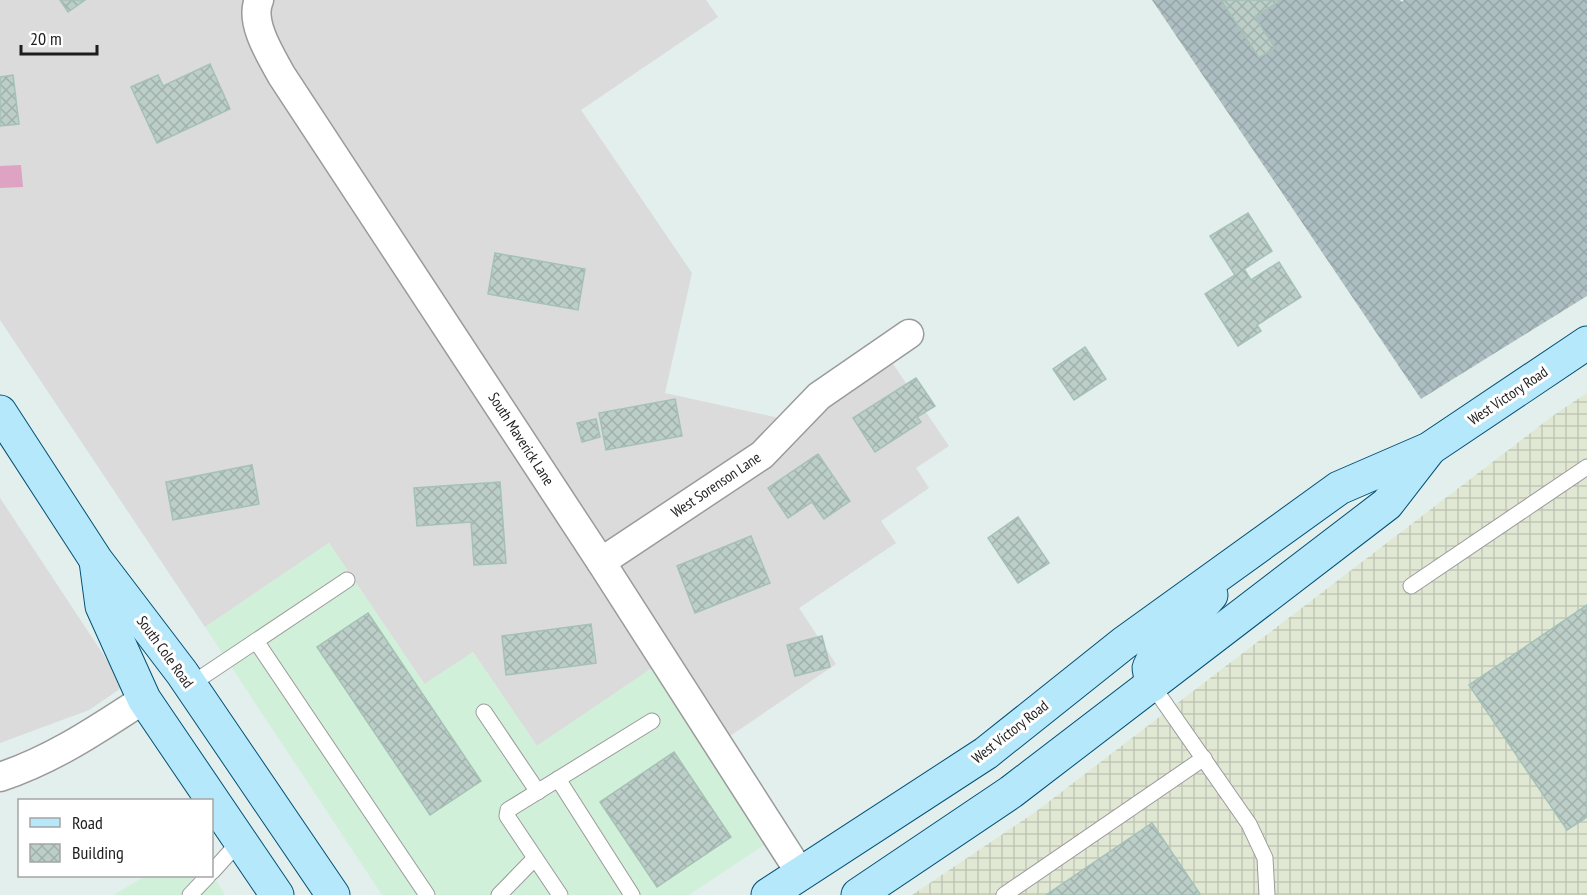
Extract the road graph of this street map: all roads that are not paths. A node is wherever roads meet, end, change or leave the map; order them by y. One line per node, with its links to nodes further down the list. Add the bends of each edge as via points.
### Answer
1 (259, 0): 10 (street, South Maverick Lane, via 255,8 263,43 282,76)
2 (909, 334): 10 (street, West Sorenson Lane, via 819,396 762,455)
3 (1587, 343): 5 (main road, West Victory Road)
4 (0, 412): 9 (main road, South Cole Road)
5 (1429, 449): 7 (main road, West Victory Road); 13 (main road, West Victory Road, via 1387,504)
6 (1587, 467): 12 (lane)
7 (1340, 488): 8 (main road, West Victory Road); 13 (main road, West Victory Road, via 1345,505 1341,515 1281,560)
8 (1243, 557): 16 (main road, West Victory Road, via 1182,630 1155,655 1149,668); 30 (main road, West Victory Road, via 1124,643 986,753)
9 (96, 560): 15 (main road, South Cole Road); 17 (main road, South Cole Road, via 102,606)
10 (601, 562): 30 (street, South Maverick Lane)
11 (347, 580): 14 (lane)
12 (1411, 586)
13 (1234, 622): 16 (main road, West Victory Road)
14 (256, 641): 15 (lane); 36 (lane)
15 (190, 685): 20 (main road, South Cole Road)
16 (1152, 685): 21 (lane); 42 (main road, West Victory Road, via 1011,792)
17 (144, 699): 20 (main road, South Cole Road, via 202,717); 22 (street, via 54,756); 25 (main road, South Cole Road)
18 (484, 712): 24 (lane)
19 (652, 721): 23 (lane)
20 (230, 746): 35 (main road, South Cole Road)
21 (1204, 758): 43 (lane); 44 (lane, via 1249,824 1266,858)
22 (0, 777)
23 (558, 779): 24 (lane); 40 (lane)
24 (538, 792): 28 (lane, via 508,810 507,816)
25 (212, 799)
26 (213, 801): 27 (main road, South Cole Road)
27 (240, 841): 29 (lane); 34 (main road, South Cole Road)
28 (535, 858): 32 (lane); 39 (lane)
29 (213, 871)
30 (801, 873): 41 (main road, West Victory Road)
31 (207, 877): 33 (lane)
32 (516, 878): 37 (lane); 38 (lane)
33 (190, 895)
34 (277, 895)
35 (333, 895)
36 (427, 895)
37 (499, 895)
38 (515, 895)
39 (560, 895)
40 (632, 895)
41 (768, 895)
42 (858, 895)
43 (1004, 895)
44 (1267, 895)

